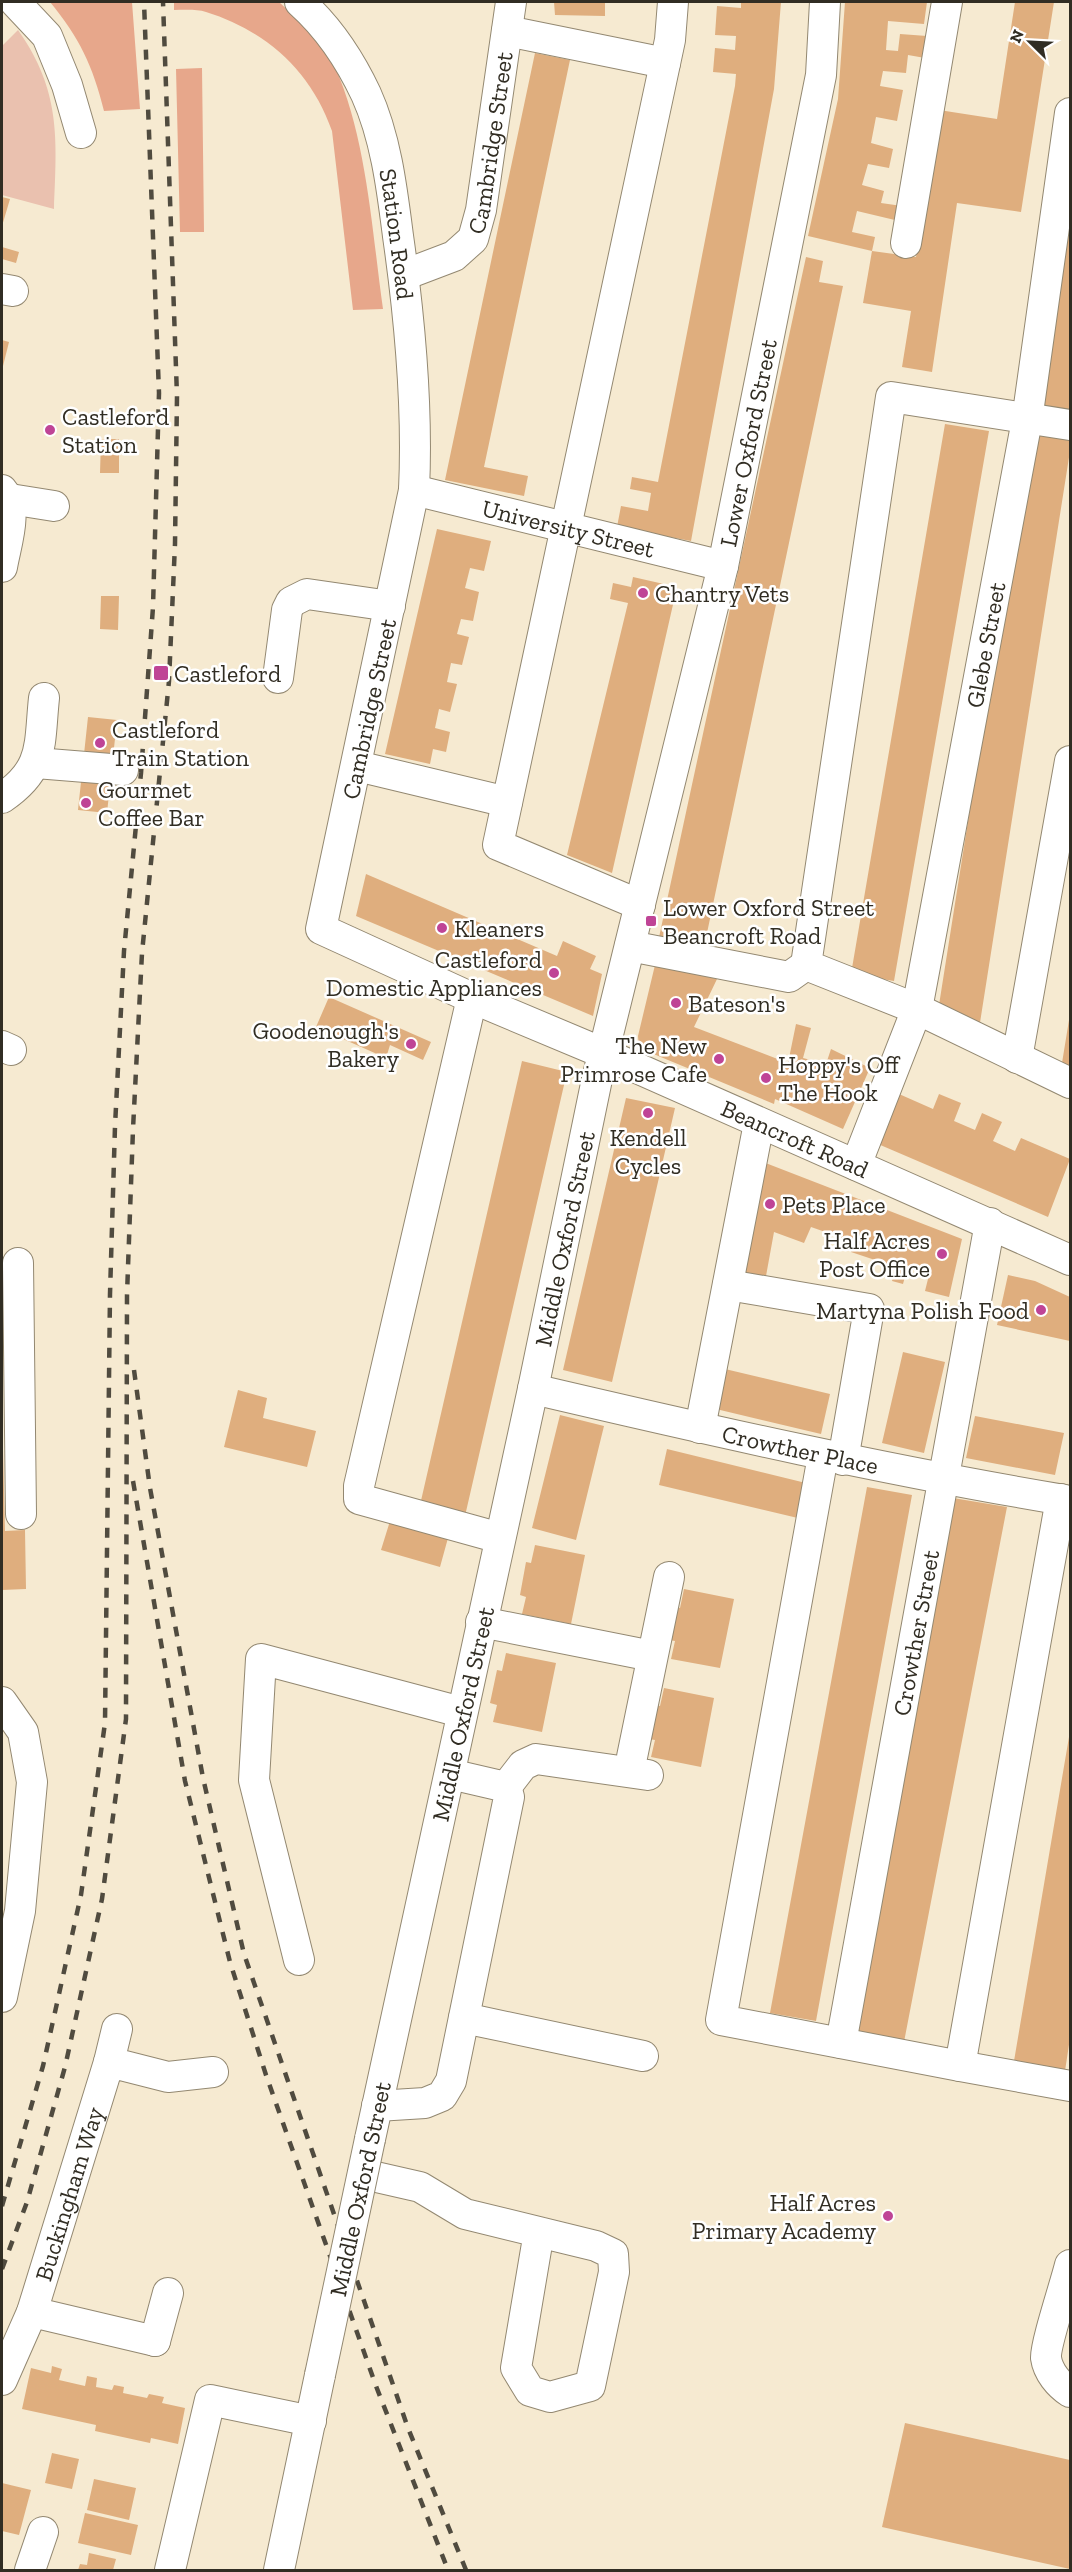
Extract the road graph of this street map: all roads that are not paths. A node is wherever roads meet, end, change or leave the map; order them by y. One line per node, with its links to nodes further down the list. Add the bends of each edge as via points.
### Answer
1 (15, 2): 9 (street, via 47,36)
2 (300, 2): 11 (street, Station Road, via 327,29 366,95 392,187)
3 (672, 2): 7 (street)
4 (825, 2): 18 (street, Lower Oxford Street, via 821,75)
5 (947, 2): 10 (street)
6 (509, 16): 7 (street); 11 (street, Cambridge Street, via 481,210 473,239 454,256)
7 (665, 63): 17 (street)
8 (1071, 113): 12 (street, Glebe Street)
9 (81, 134)
10 (906, 243)
11 (404, 275): 14 (street, Station Road, via 417,424)
12 (1027, 420): 13 (street); 32 (street, via 891,398); 34 (street, Glebe Street)
13 (1071, 425)
14 (414, 490): 17 (street, University Street); 20 (street, Cambridge Street)
15 (6, 495): 16 (street); 19 (street, via 11,512)
16 (54, 506)
17 (567, 527): 18 (street, University Street); 28 (street)
18 (723, 566): 29 (street, Lower Oxford Street)
19 (2, 567)
20 (390, 606): 21 (street, via 307,594 298,597 287,610); 25 (street, Cambridge Street)
21 (278, 678)
22 (44, 698): 24 (street)
23 (1071, 760): 36 (street)
24 (36, 763): 26 (street); 27 (street, via 23,784)
25 (357, 766): 28 (street); 30 (street, Cambridge Street)
26 (123, 770)
27 (2, 798)
28 (507, 802): 29 (street, via 498,845)
29 (640, 905): 31 (street, Lower Oxford Street)
30 (321, 929): 33 (street, Beancroft Road)
31 (630, 946): 32 (street, via 789,977); 35 (street, Lower Oxford Street)
32 (806, 965): 34 (street)
33 (472, 998): 35 (street, Beancroft Road); 50 (street, via 359,1499)
34 (917, 1010): 36 (street); 39 (street, Glebe Street)
35 (603, 1053): 38 (street, Beancroft Road); 44 (street, Middle Oxford Street)
36 (1017, 1058): 37 (street)
37 (1071, 1083)
38 (759, 1123): 39 (street, Beancroft Road); 43 (street)
39 (856, 1166): 40 (street, Beancroft Road)
40 (990, 1223): 41 (street, Beancroft Road); 47 (street, Crowther Street)
41 (1067, 1249)
42 (18, 1263): 49 (street)
43 (728, 1285): 45 (street); 46 (street, via 869,1309)
44 (533, 1389): 45 (street, Crowther Place); 50 (street, Middle Oxford Street)
45 (700, 1428): 46 (street, Crowther Place)
46 (833, 1458): 47 (street, Crowther Place); 62 (street, via 721,2020)
47 (942, 1480): 48 (street, Crowther Place); 62 (street, Crowther Street)
48 (1066, 1500): 65 (street)
49 (21, 1514)
50 (500, 1538): 52 (street, Middle Oxford Street)
51 (669, 1577): 53 (street)
52 (481, 1622): 53 (street); 55 (street, Middle Oxford Street)
53 (652, 1656): 57 (street, via 640,1766 536,1759 523,1765)
54 (2, 1702): 59 (street, via 23,1732 32,1782 20,1911)
55 (461, 1712): 56 (street, Middle Oxford Street); 58 (street, via 261,1659 254,1780)
56 (450, 1774): 57 (street); 68 (street, Middle Oxford Street)
57 (506, 1787): 60 (street, via 509,1797)
58 (299, 1960)
59 (2, 1997)
60 (464, 2018): 63 (street); 68 (street, via 451,2081 442,2096 426,2103)
61 (117, 2029): 64 (street, Buckingham Way)
62 (841, 2043): 65 (street)
63 (643, 2056)
64 (109, 2062): 66 (street, via 168,2077); 73 (street, Buckingham Way)
65 (960, 2066): 67 (street)
66 (213, 2072)
67 (1071, 2086)
68 (377, 2106): 69 (street, Middle Oxford Street, bridge)
69 (363, 2174): 70 (street, via 420,2187 465,2214); 76 (street, Middle Oxford Street, bridge)
70 (539, 2232): 70 (street, via 613,2254 614,2272 590,2386 550,2397 530,2391 516,2368)
71 (1071, 2265): 75 (street, via 1046,2357 1052,2375)
72 (168, 2293): 73 (street, via 162,2349)
73 (32, 2312): 74 (street, Buckingham Way)
74 (2, 2380)
75 (1071, 2392)
76 (311, 2421): 79 (street, via 210,2400); 80 (street, Middle Oxford Street)
77 (44, 2532): 78 (street)
78 (30, 2571)
79 (170, 2571)
80 (279, 2571)

